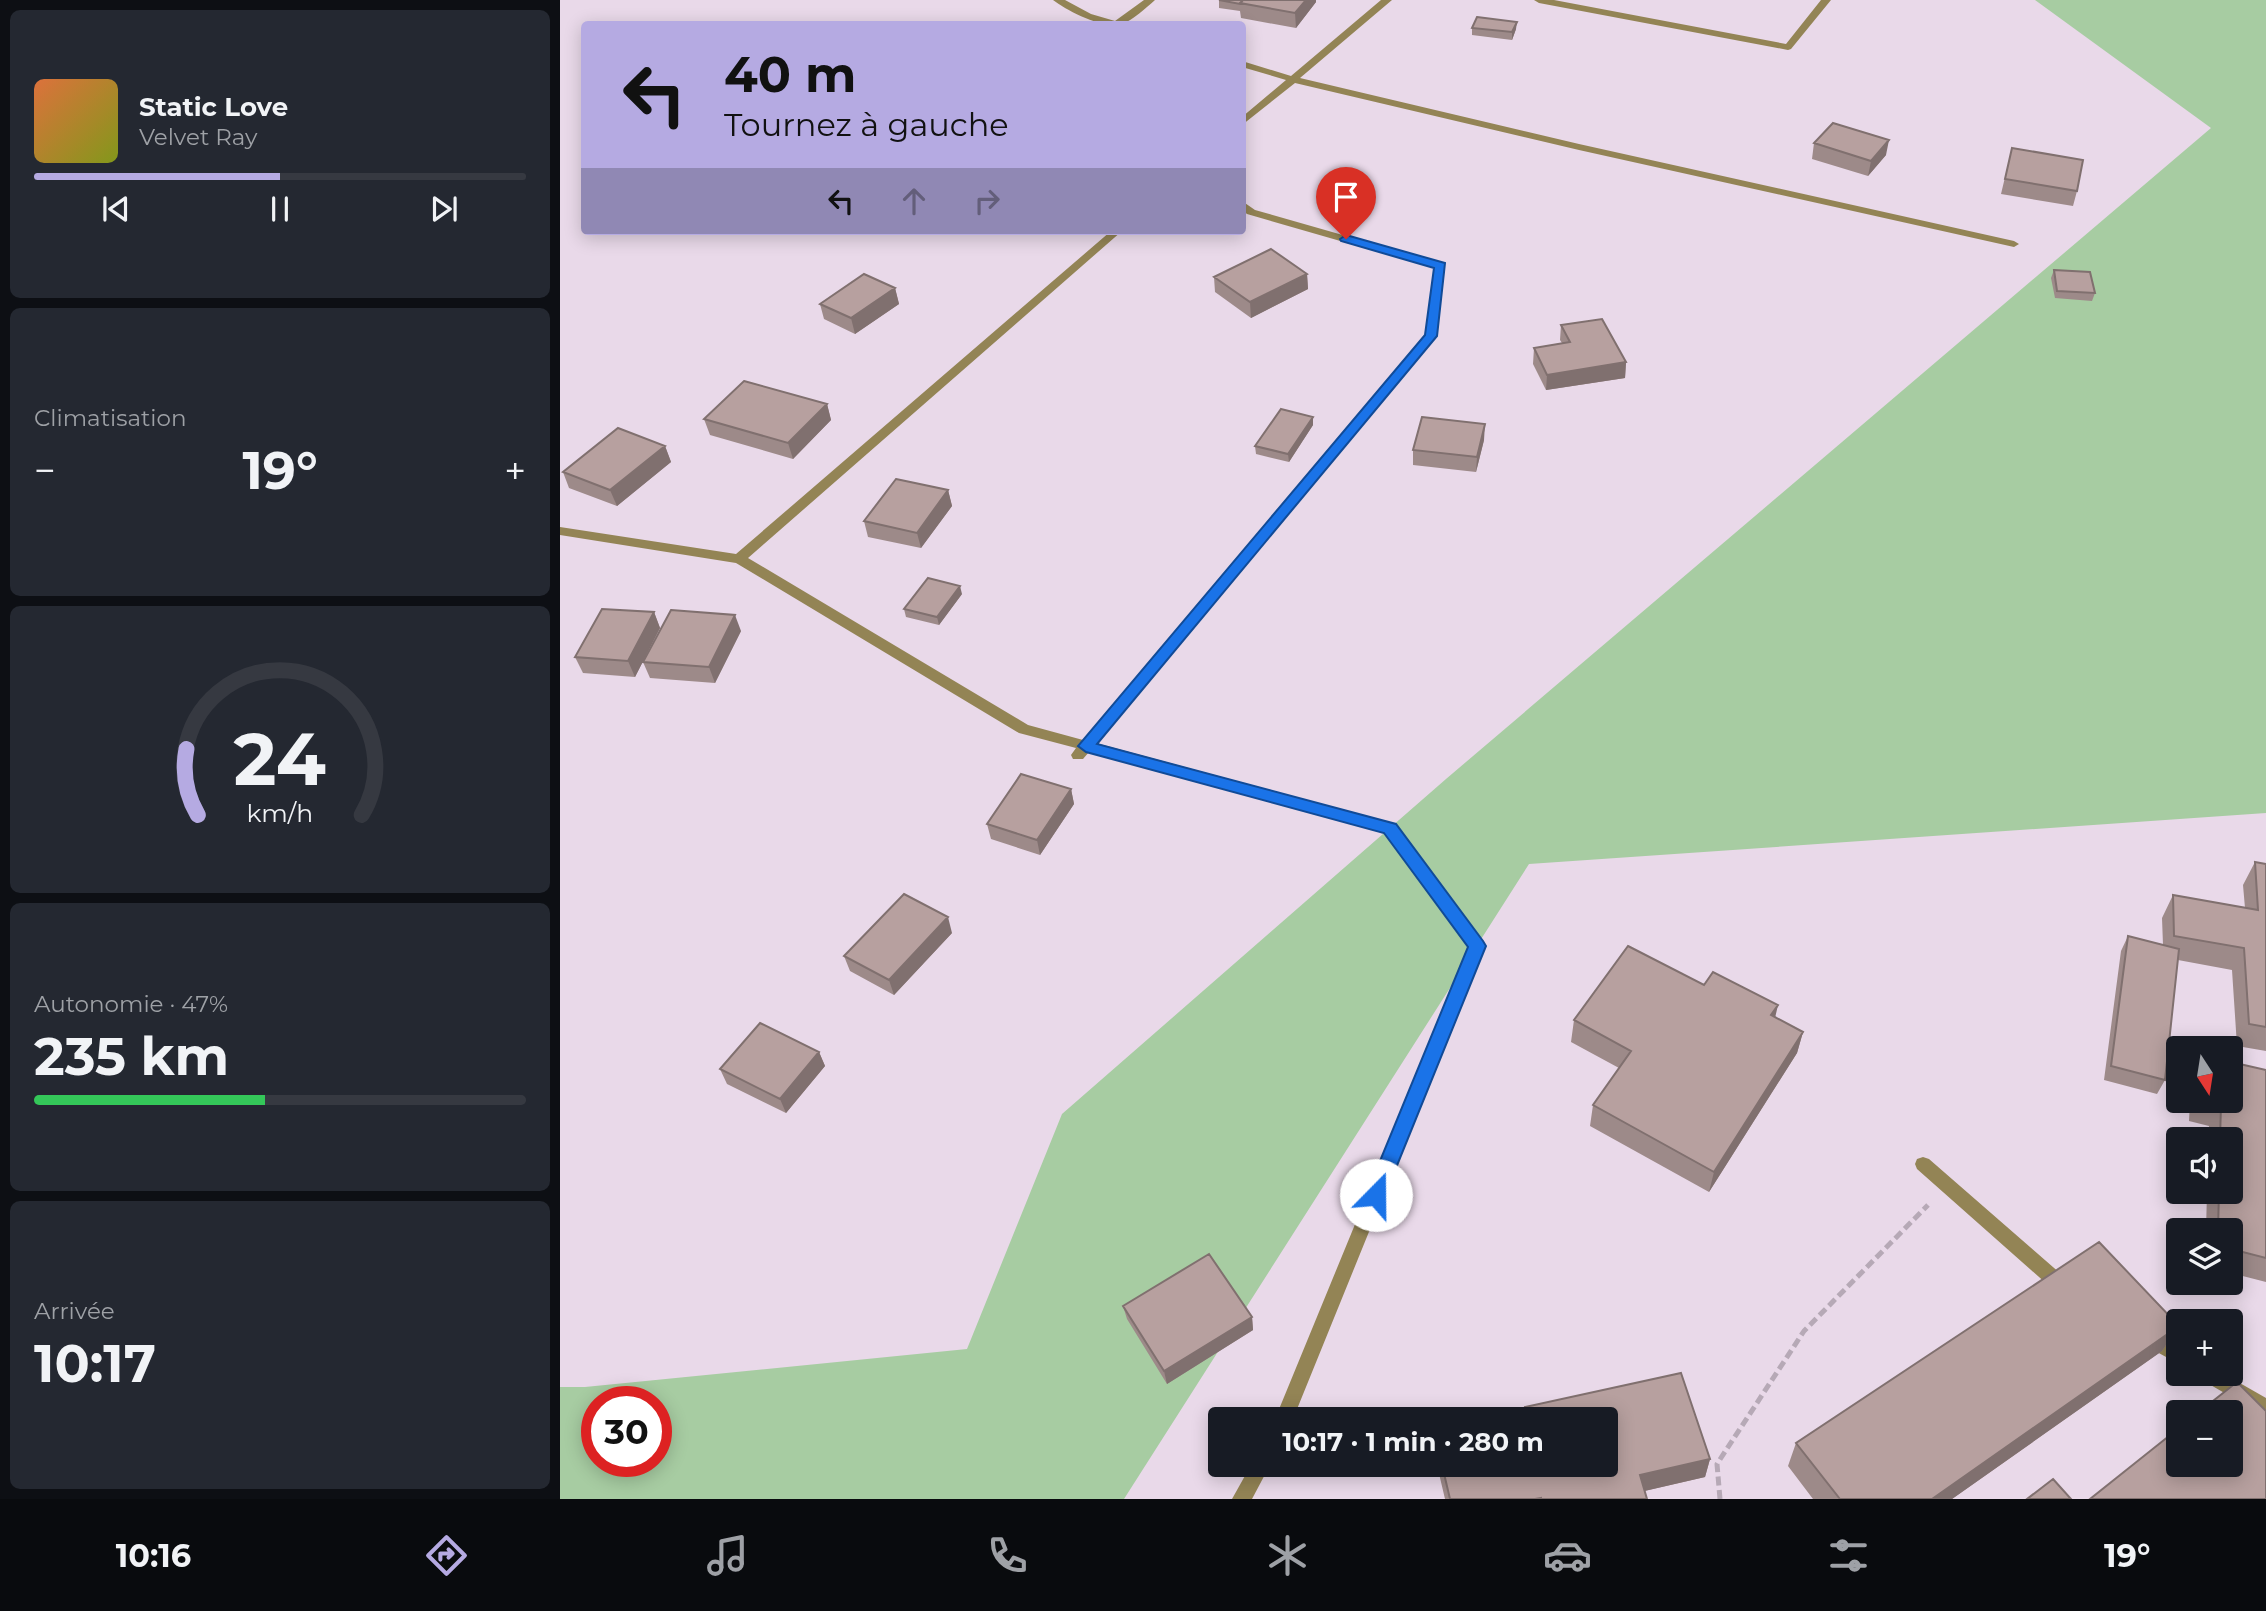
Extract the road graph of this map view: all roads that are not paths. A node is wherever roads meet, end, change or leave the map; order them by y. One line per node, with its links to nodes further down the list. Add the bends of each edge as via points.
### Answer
1 (1058, 0): 6 (street)
2 (1150, 0): 7 (street)
3 (1387, 0): 9 (street)
4 (1539, 0): 5 (street, via 1788,47)
5 (1826, 0)
6 (1106, 21)
7 (1120, 21)
8 (1246, 65): 9 (street)
9 (1292, 79): 10 (street); 13 (street)
10 (1246, 119)
11 (1246, 208): 16 (street, via 1440,266 1431,336)
12 (1112, 235): 15 (street)
13 (2014, 244)
14 (560, 531): 15 (street)
15 (739, 559): 16 (street, via 1024,729)
16 (1082, 751): 22 (street, via 1390,828 1477,946)
17 (1923, 1164): 18 (street, via 2057,1283)
18 (2079, 1296)
19 (2134, 1329): 20 (street)
20 (2166, 1348)
21 (2228, 1386): 23 (street)
22 (1289, 1407)
23 (2266, 1409)
24 (1254, 1477): 25 (street)
25 (1241, 1499)

